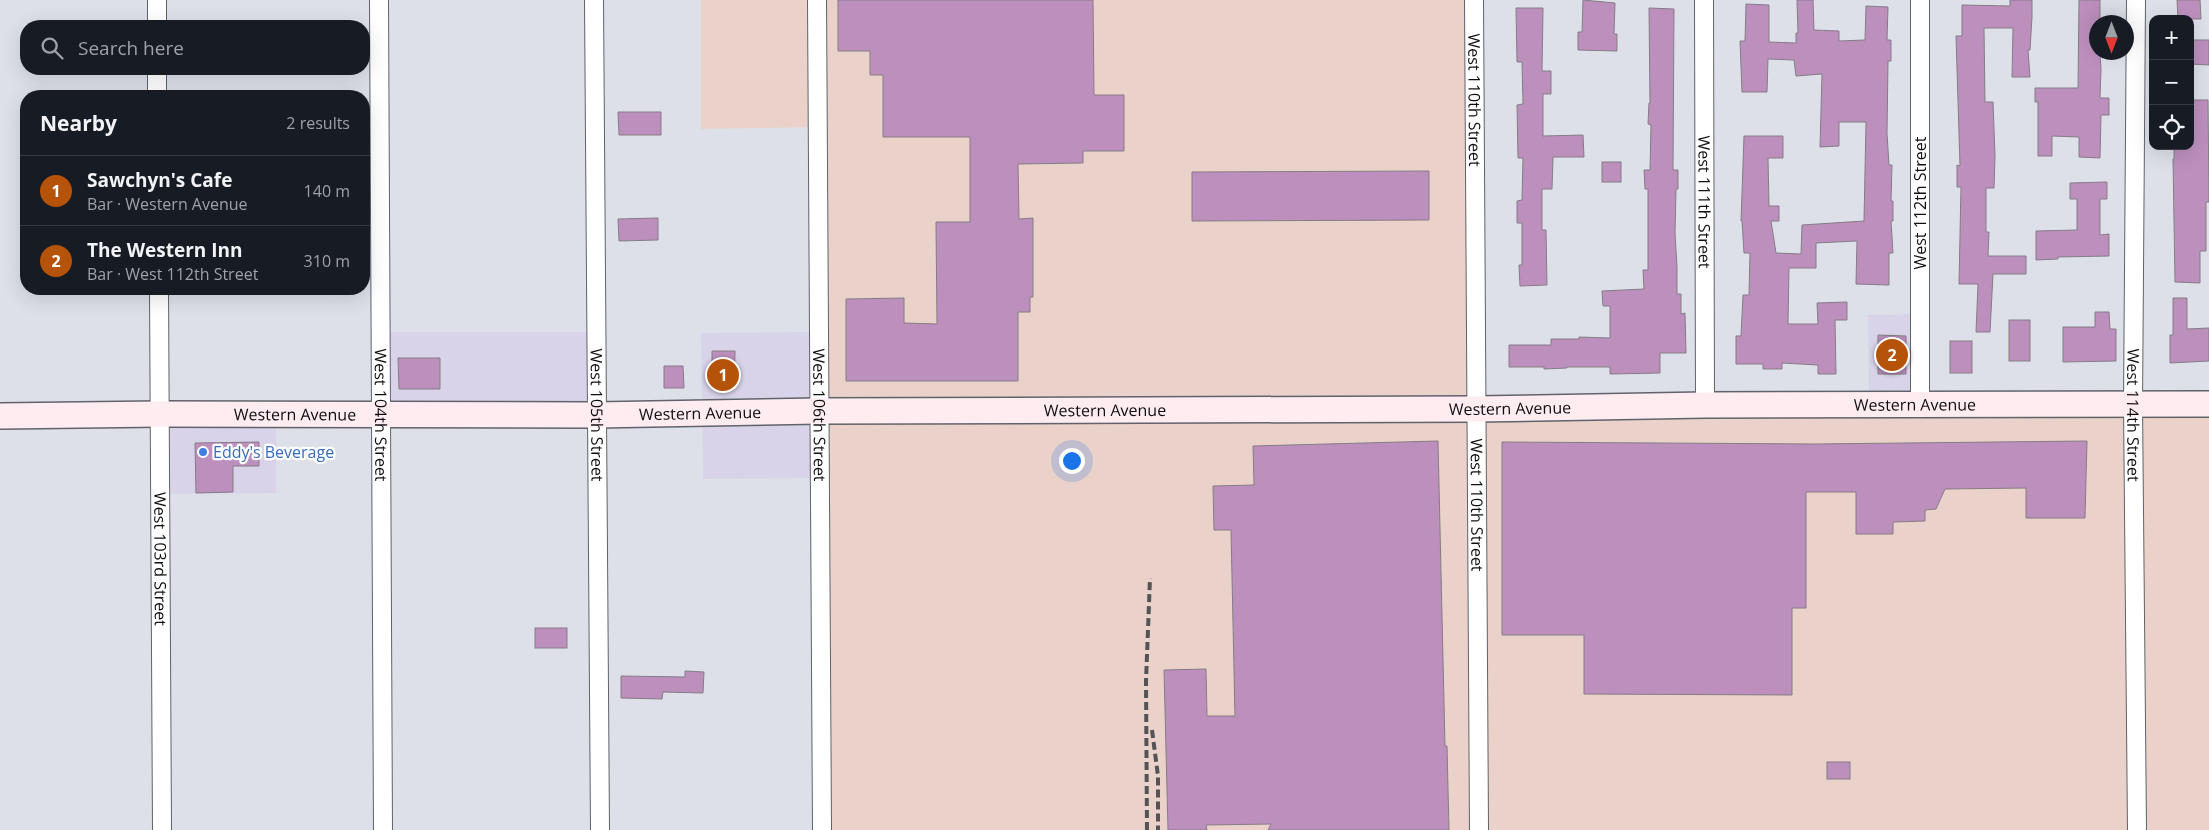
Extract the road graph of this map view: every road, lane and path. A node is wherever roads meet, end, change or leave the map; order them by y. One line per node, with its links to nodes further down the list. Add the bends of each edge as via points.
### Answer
1 (157, 0): 9 (street)
2 (379, 0): 20 (street, West 104th Street)
3 (594, 0): 21 (street, West 105th Street)
4 (817, 0): 18 (street, West 106th Street)
5 (1474, 0): 17 (street, West 110th Street)
6 (1704, 0): 14 (street, West 111th Street)
7 (1920, 0): 15 (street, West 112th Street)
8 (2136, 0): 16 (street, West 114th Street)
9 (157, 20)
10 (157, 75): 11 (street)
11 (157, 90)
12 (159, 295): 19 (street, West 103rd Street)
13 (2209, 404): 16 (street, Western Avenue)
14 (1705, 405): 15 (street, Western Avenue); 17 (street, Western Avenue)
15 (1920, 405): 16 (street, Western Avenue)
16 (2133, 405): 28 (street, West 114th Street)
17 (1476, 409): 18 (street, Western Avenue); 27 (street, West 110th Street)
18 (818, 411): 21 (street, Western Avenue); 26 (street, West 106th Street)
19 (160, 414): 20 (street, Western Avenue); 22 (street, Western Avenue); 23 (street, West 103rd Street)
20 (381, 414): 21 (street, Western Avenue); 24 (street, West 104th Street)
21 (596, 415): 25 (street, West 105th Street)
22 (0, 416)
23 (162, 830)
24 (383, 830)
25 (600, 830)
26 (822, 830)
27 (1479, 830)
28 (2137, 830)

